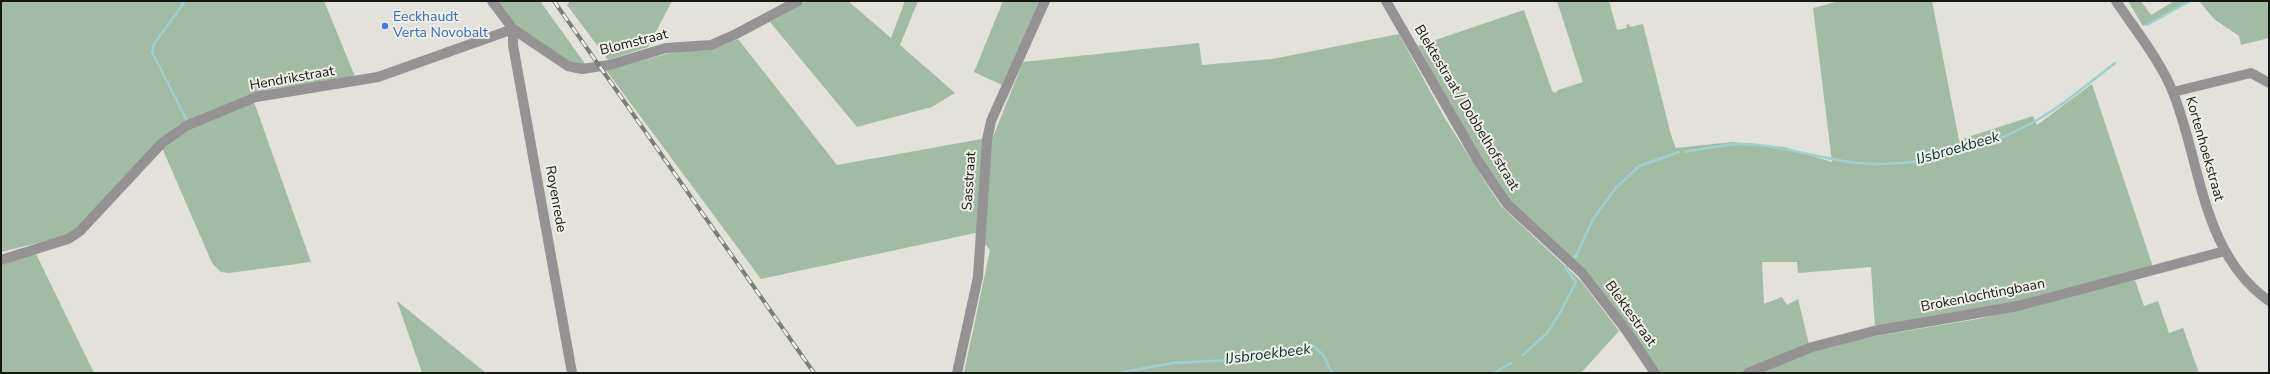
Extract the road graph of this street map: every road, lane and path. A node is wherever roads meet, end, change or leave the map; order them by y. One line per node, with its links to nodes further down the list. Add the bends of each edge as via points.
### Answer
1 (492, 1): 6 (street, Blomstraat)
2 (798, 1): 6 (street, Blomstraat, via 730,38 711,45 666,48 589,69 568,66)
3 (1045, 1): 14 (street, Sasstraat, via 991,121 987,140 978,277)
4 (1386, 1): 11 (street, Blektestraat / Dobbelhofstraat, via 1478,161 1507,204)
5 (2116, 1): 8 (street, Kortenhoekstraat)
6 (513, 29): 10 (street, Hendrikstraat, via 378,77 256,97 186,126 162,143 80,231 68,239); 13 (street, Royenrede, via 513,45)
7 (2269, 83): 8 (street, via 2251,73)
8 (2173, 92): 9 (street, Kortenhoekstraat, via 2184,122 2205,204)
9 (2225, 251): 12 (street, Kortenhoekstraat, via 2250,284); 16 (street, Brokenlochtingbaan, via 2018,306 1874,331 1819,345)
10 (1, 260)
11 (1582, 273): 15 (street, Blektestraat)
12 (2269, 301)
13 (572, 373)
14 (957, 373)
15 (1655, 373)
16 (1748, 373)

